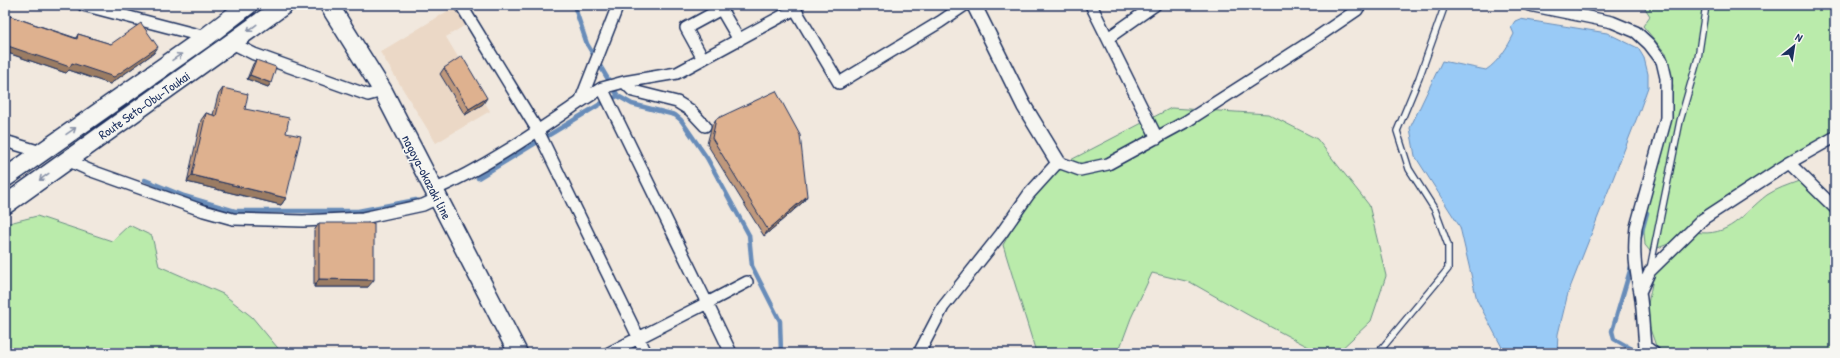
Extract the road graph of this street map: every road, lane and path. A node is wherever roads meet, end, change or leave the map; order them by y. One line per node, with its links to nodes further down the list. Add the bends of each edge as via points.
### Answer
1 (83, 5): 15 (street)
2 (248, 5): 15 (main road, Route Seto-Obu-Toukai)
3 (284, 5): 18 (main road, Route Seto-Obu-Toukai, one-way to 18)
4 (329, 5): 22 (main road, nagoya-okazaki line)
5 (461, 5): 25 (street)
6 (618, 5): 23 (street)
7 (965, 5): 17 (street, via 839,83 794,9)
8 (974, 5): 31 (street, via 1024,106)
9 (1091, 5): 16 (street)
10 (1155, 5): 16 (street)
11 (1360, 5): 27 (street, via 1357,10 1310,42)
12 (1444, 5): 47 (lane, via 1419,78 1396,131 1409,169 1435,210 1448,245 1448,269)
13 (1529, 5): 39 (street, via 1612,22 1636,32 1662,61 1666,78 1666,118 1636,227 1634,245 1636,279)
14 (1706, 5): 37 (lane, via 1698,58 1680,121)
15 (206, 37): 29 (main road, Route Seto-Obu-Toukai, one-way to 15)
16 (1108, 38): 27 (street)
17 (739, 40): 19 (street); 19 (street, via 721,9 686,28)
18 (232, 43): 22 (street, via 254,54 368,95); 30 (main road, Route Seto-Obu-Toukai)
19 (703, 59): 20 (street, via 677,73)
20 (624, 82): 21 (street); 24 (street, via 633,91 677,102 690,110)
21 (602, 88): 23 (street); 40 (street)
22 (383, 91): 34 (main road, nagoya-okazaki line)
23 (580, 102): 25 (street)
24 (705, 126)
25 (538, 131): 34 (street); 41 (street)
26 (1835, 137): 32 (street)
27 (1157, 138): 31 (street, via 1108,164 1080,170)
28 (5, 141): 29 (street)
29 (41, 152): 33 (main road, Route Seto-Obu-Toukai)
30 (67, 160): 34 (street, via 111,178 233,219 303,221 363,218 423,205); 35 (main road, Route Seto-Obu-Toukai, one-way to 35)
31 (1058, 162): 46 (street, via 1029,194 943,307)
32 (1789, 163): 36 (street); 37 (street, via 1703,219)
33 (5, 178)
34 (436, 194): 42 (main road, nagoya-okazaki line)
35 (5, 205)
36 (1835, 208)
37 (1650, 271): 39 (street)
38 (746, 282): 40 (street)
39 (1640, 292): 48 (street, via 1645,346)
40 (707, 303): 41 (street); 45 (street)
41 (638, 338): 43 (street); 44 (street)
42 (518, 353)
43 (609, 353)
44 (646, 353)
45 (732, 353)
46 (919, 353)
47 (1378, 353)
48 (1654, 353)

